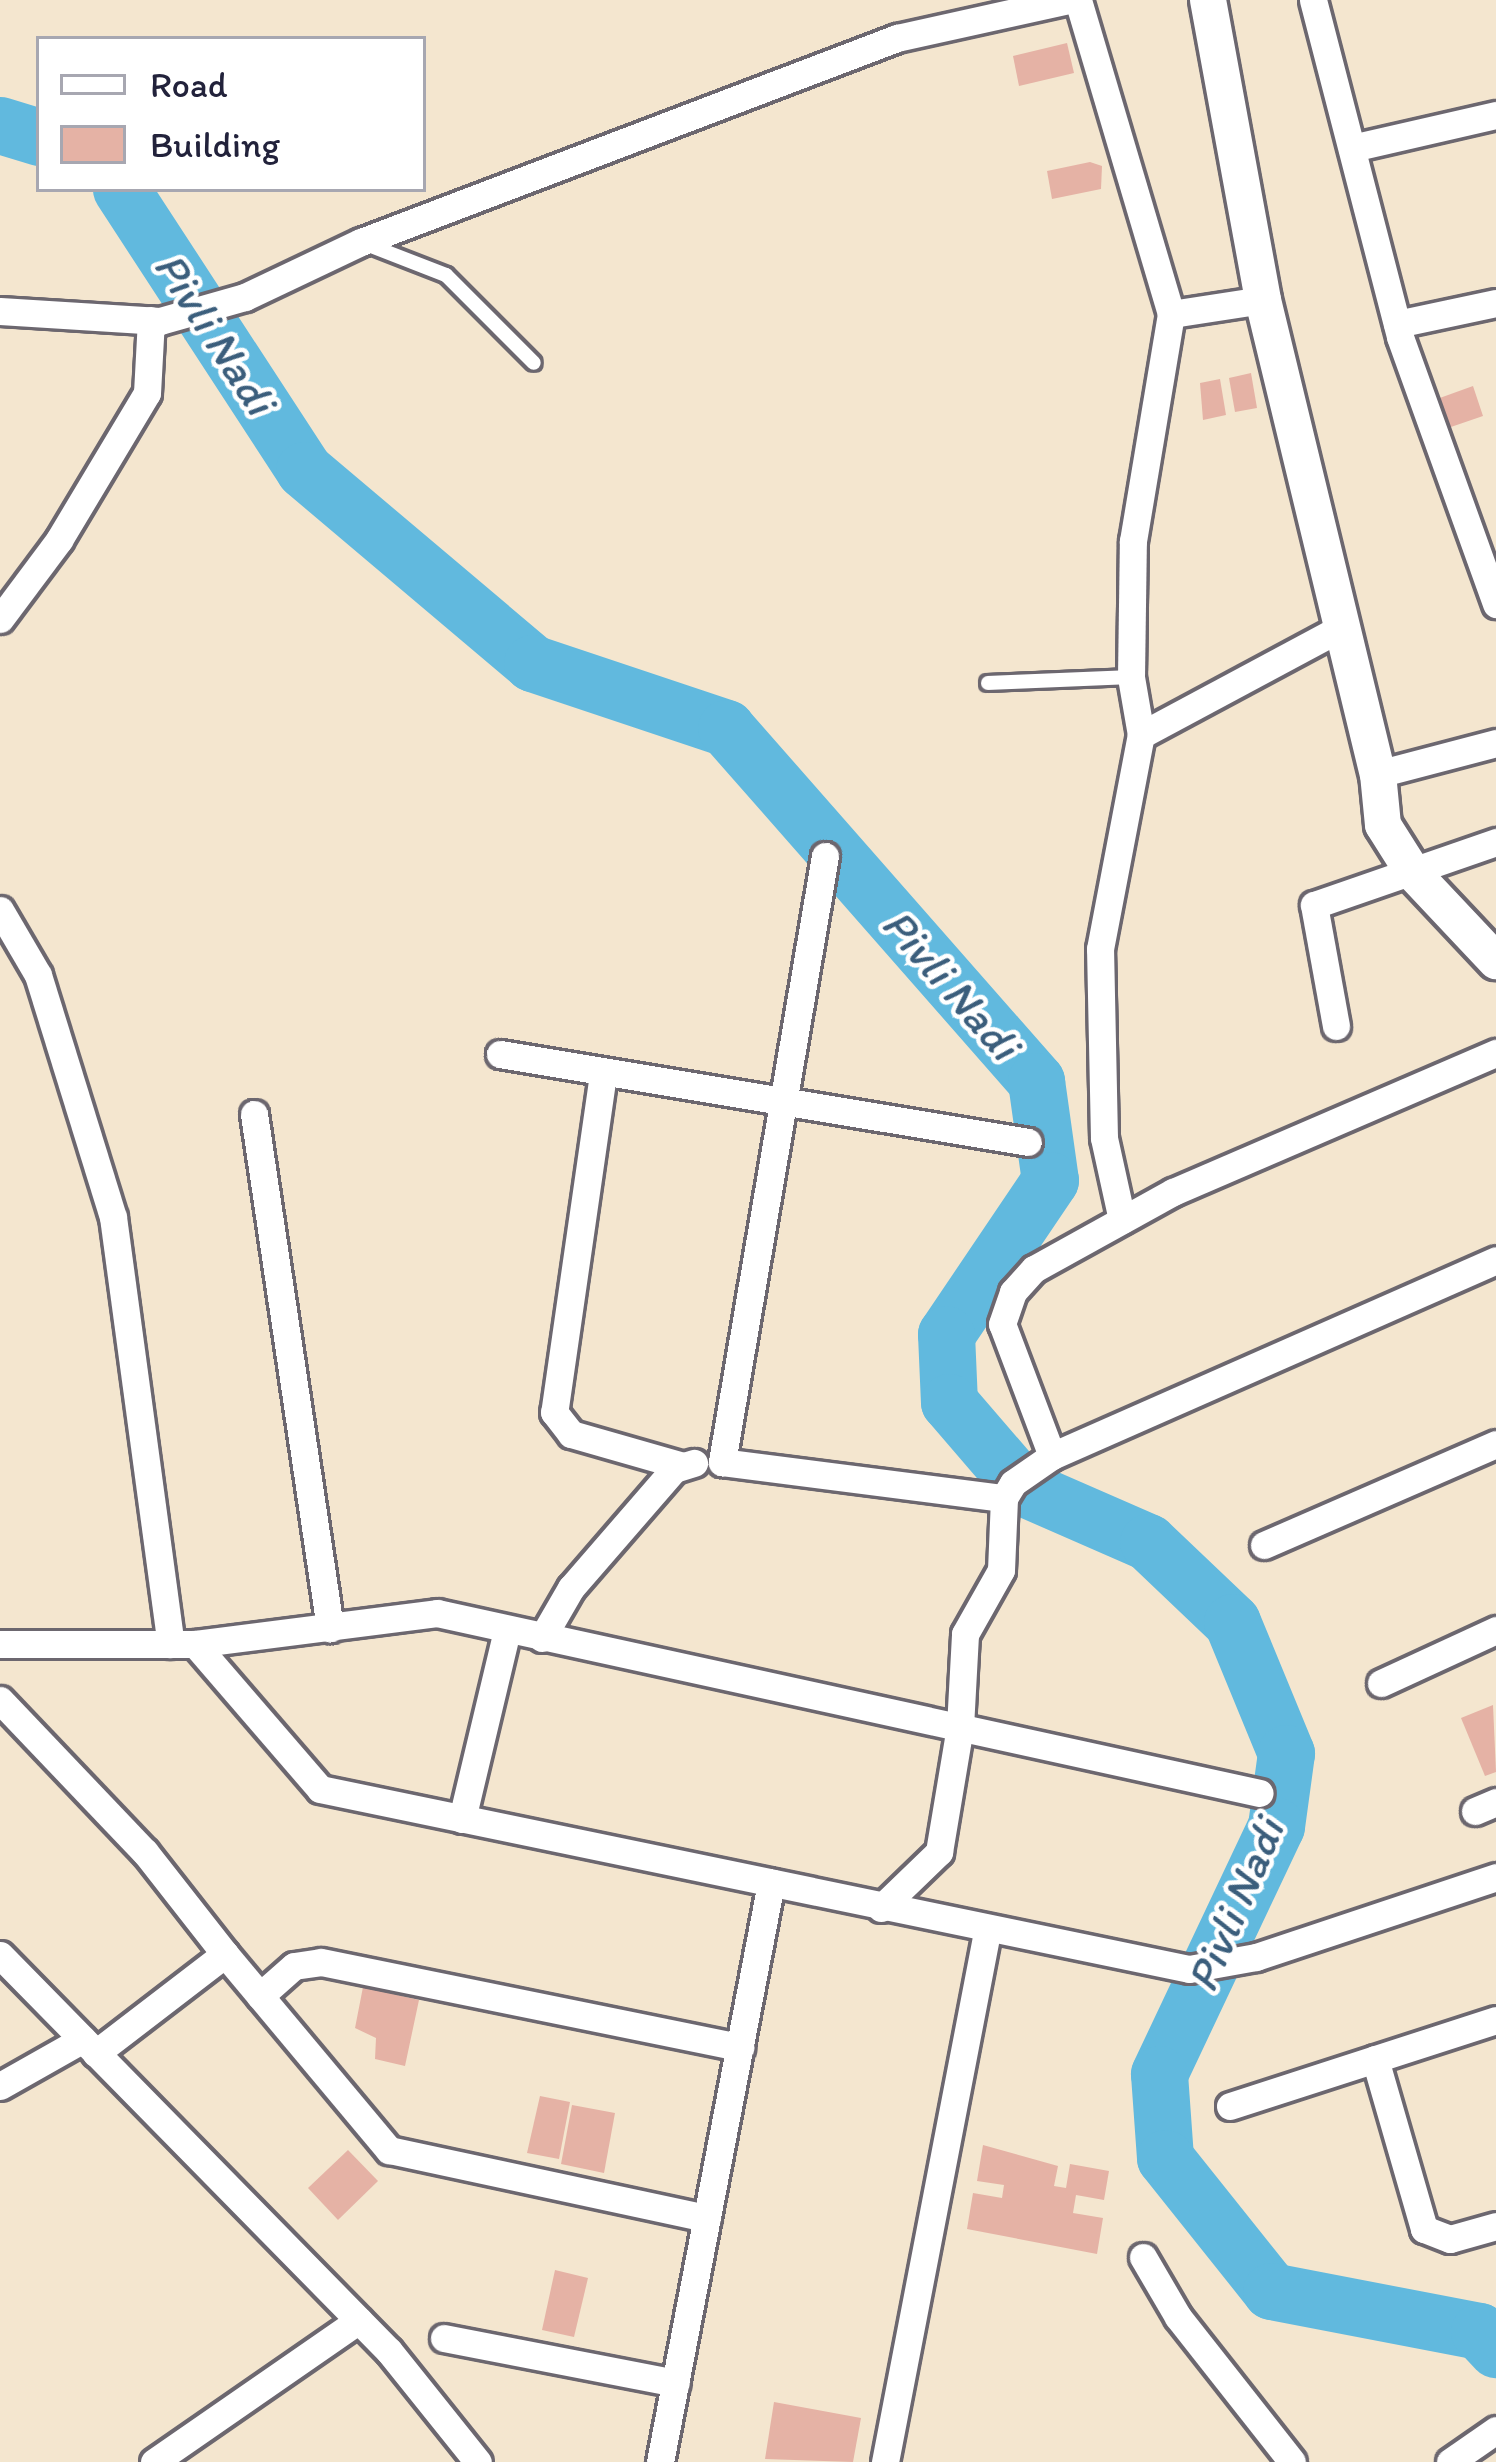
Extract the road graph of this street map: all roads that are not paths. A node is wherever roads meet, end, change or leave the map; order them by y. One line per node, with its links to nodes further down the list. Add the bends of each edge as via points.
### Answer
1 (1073, 0): 6 (street, via 897,38); 10 (street)
2 (1208, 0): 7 (street)
3 (1313, 0): 5 (street)
4 (1496, 115): 5 (street)
5 (1352, 148): 12 (street)
6 (361, 242): 11 (street, via 245,296); 13 (lane, via 446,274)
7 (1263, 299): 10 (street); 16 (street)
8 (1496, 303): 12 (street)
9 (0, 311): 11 (street)
10 (1171, 314): 17 (street, via 1133,541)
11 (156, 321): 15 (street, via 147,393 59,540)
12 (1397, 324): 14 (street)
13 (534, 363)
14 (1496, 604)
15 (0, 619)
16 (1342, 627): 19 (street); 21 (street)
17 (1131, 677): 18 (lane); 19 (street)
18 (988, 683)
19 (1141, 735): 34 (street, via 1100,950 1104,1138)
20 (1496, 743): 21 (street)
21 (1378, 774): 24 (street, via 1383,825)
22 (1496, 842): 24 (street)
23 (825, 856): 31 (street)
24 (1414, 874): 26 (street); 27 (street, via 1314,905)
25 (0, 910): 46 (street, via 38,975 113,1217)
26 (1496, 961)
27 (1336, 1026)
28 (1496, 1053): 34 (street)
29 (500, 1054): 30 (street)
30 (603, 1074): 31 (street); 39 (street, via 554,1412 571,1434)
31 (784, 1106): 33 (street); 38 (street)
32 (254, 1114): 42 (street)
33 (1028, 1142)
34 (1122, 1220): 37 (street, via 1034,1269 1006,1306 1005,1340)
35 (1496, 1260): 37 (street)
36 (1496, 1444): 41 (street)
37 (1046, 1459): 40 (street)
38 (722, 1462): 39 (street); 40 (street)
39 (680, 1465): 45 (street, via 571,1588)
40 (1008, 1491): 50 (street, via 1001,1570 965,1634)
41 (1264, 1545)
42 (330, 1628): 43 (street, via 437,1613); 46 (street)
43 (507, 1630): 45 (street); 52 (street)
44 (1496, 1630): 48 (street)
45 (542, 1638): 50 (street)
46 (183, 1644): 47 (street); 52 (street, via 320,1789)
47 (0, 1645)
48 (1381, 1683)
49 (0, 1700): 57 (street, via 145,1852)
50 (960, 1726): 51 (street); 55 (street, via 939,1852)
51 (1260, 1793)
52 (462, 1819): 54 (street)
53 (1496, 1877): 56 (street, via 1256,1958 1190,1969)
54 (771, 1883): 55 (street); 62 (street)
55 (880, 1908): 56 (street)
56 (987, 1933): 76 (street)
57 (225, 1954): 59 (street); 61 (street)
58 (0, 1955): 61 (street)
59 (260, 1996): 62 (street, via 294,1966 320,1962); 66 (street, via 389,2150)
60 (1496, 2020): 63 (street)
61 (90, 2046): 64 (street); 69 (street)
62 (740, 2047): 66 (street)
63 (1376, 2059): 65 (street); 67 (street, via 1424,2229 1450,2239)
64 (0, 2086)
65 (1230, 2106)
66 (707, 2218): 71 (street)
67 (1496, 2226)
68 (1142, 2258): 77 (street)
69 (358, 2320): 73 (street); 74 (street, via 451,2420)
70 (444, 2338): 71 (street)
71 (676, 2383): 75 (street)
72 (1496, 2430): 78 (street)
73 (154, 2462)
74 (478, 2462)
75 (660, 2462)
76 (885, 2462)
77 (1292, 2462)
78 (1450, 2462)

